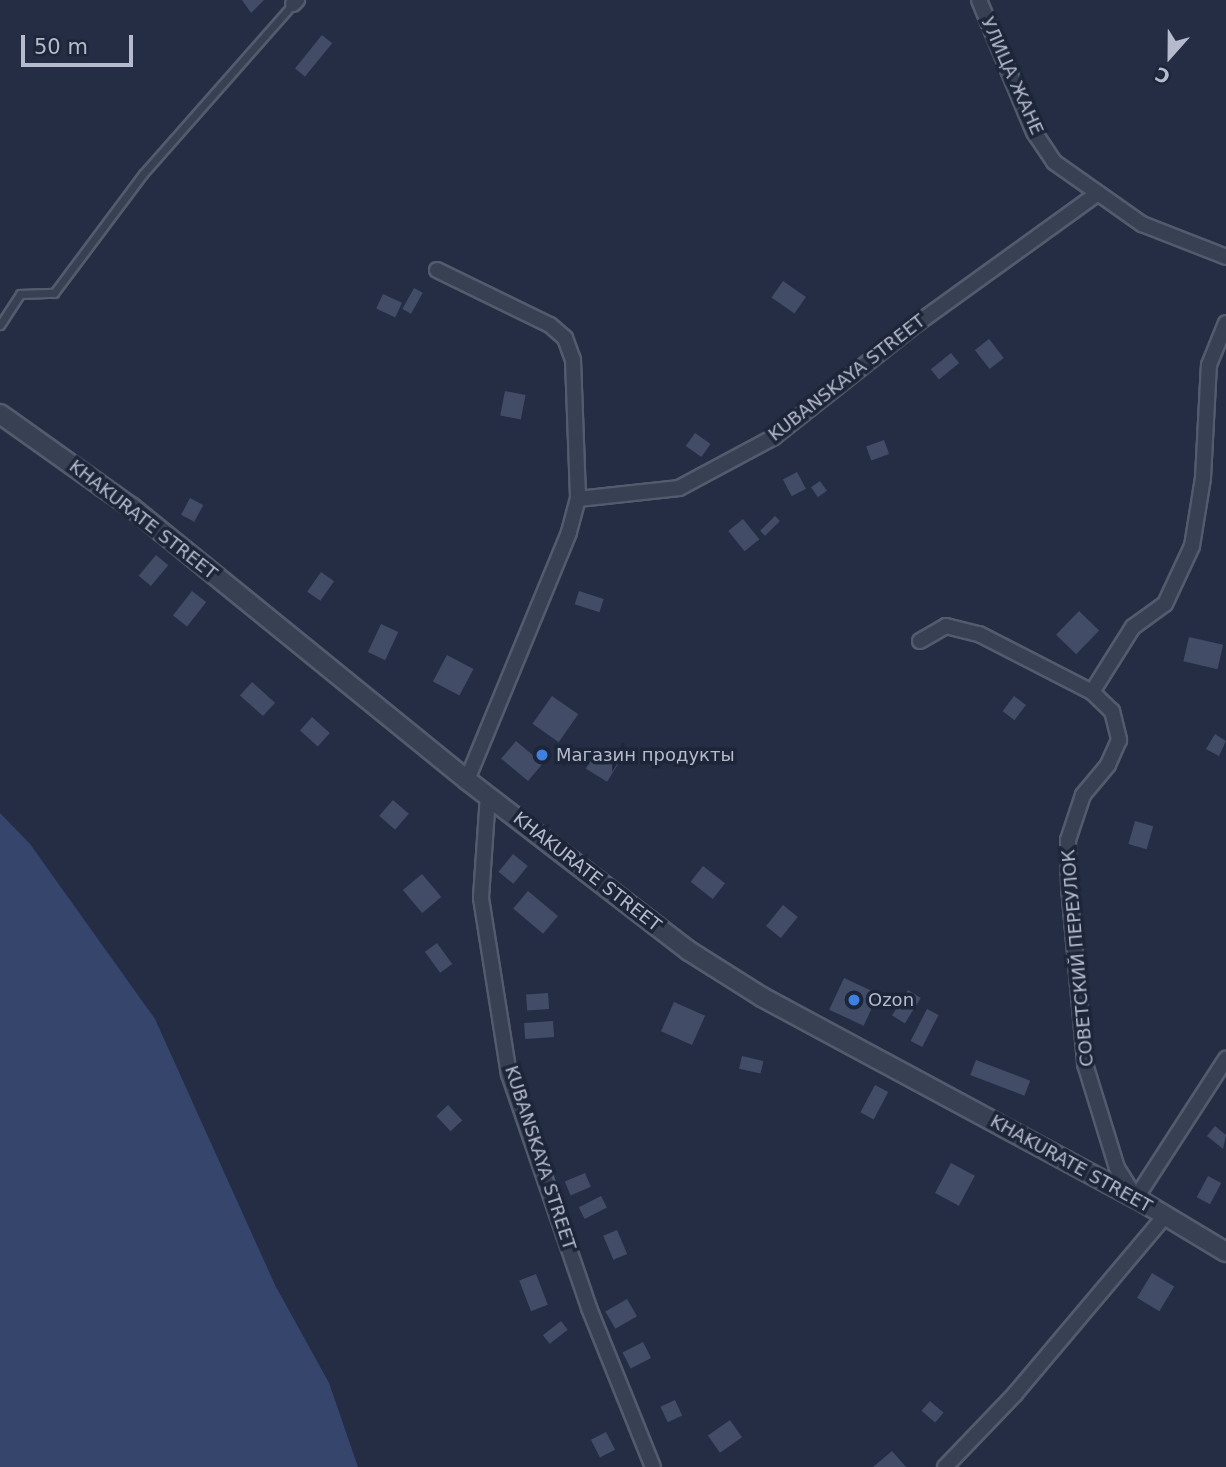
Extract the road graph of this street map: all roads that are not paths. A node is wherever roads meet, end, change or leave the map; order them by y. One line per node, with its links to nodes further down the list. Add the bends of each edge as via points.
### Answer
1 (979, 0): 3 (street, УЛИЦА ЖАНЕ, via 1034,132 1054,162)
2 (295, 2): 7 (lane, via 144,174 54,293 20,294)
3 (1097, 194): 4 (street, УЛИЦА ЖАНЕ, via 1142,224); 9 (street, KUBANSKAYA STREET, via 918,323 774,437 678,488)
4 (1226, 257)
5 (436, 270): 9 (street, via 550,325 565,338 573,360)
6 (1226, 323): 11 (street, via 1209,365 1203,478 1192,546 1166,604 1133,627)
7 (0, 325)
8 (0, 414): 12 (street, KHAKURATE STREET, via 131,507)
9 (578, 499): 12 (street, via 569,532)
10 (919, 641): 11 (street, СОВЕТСКИЙ ПЕРЕУЛОК, via 946,626 979,634)
11 (1092, 692): 15 (street, СОВЕТСКИЙ ПЕРЕУЛОК, via 1112,710 1119,740 1108,765 1083,795 1068,840 1069,887 1085,1064 1117,1168)
12 (467, 780): 13 (street, KHAKURATE STREET)
13 (488, 795): 15 (street, KHAKURATE STREET, via 689,951 762,997); 18 (street, KUBANSKAYA STREET, via 481,898 509,1074 589,1308)
14 (1226, 1059): 15 (street)
15 (1136, 1198): 16 (street, KHAKURATE STREET)
16 (1165, 1216): 17 (street, KHAKURATE STREET); 19 (street, via 1015,1394)
17 (1226, 1252)
18 (653, 1467)
19 (945, 1467)

